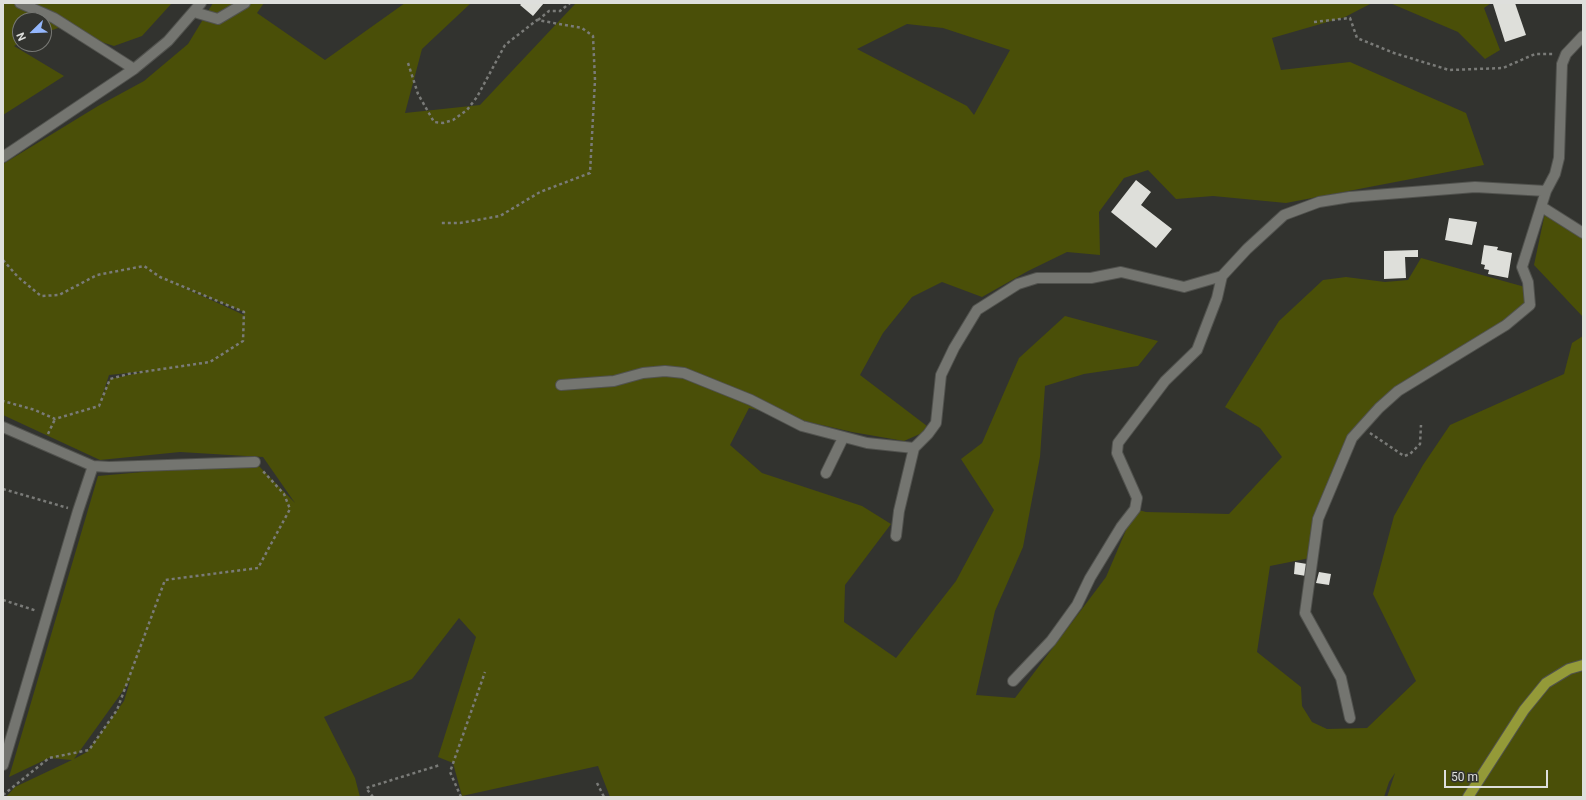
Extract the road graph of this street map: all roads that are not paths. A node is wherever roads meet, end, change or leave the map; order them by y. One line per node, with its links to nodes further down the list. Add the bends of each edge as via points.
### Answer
1 (20, 3): 6 (street, via 54,18)
2 (201, 3): 4 (street)
3 (245, 3): 4 (street, via 218,19)
4 (194, 12): 6 (street, via 168,41)
5 (1583, 36): 8 (street, via 1566,54 1562,64 1559,158 1555,174)
6 (134, 69): 7 (street)
7 (3, 157)
8 (1546, 191): 9 (street); 11 (street, via 1475,187 1350,197 1319,202 1284,215)
9 (1542, 207): 10 (street); 22 (street, via 1522,267 1528,282 1530,305 1506,325 1398,391 1361,427 1352,438 1318,520 1305,613 1341,678)
10 (1583, 233)
11 (1222, 276): 15 (street, via 1184,287 1120,272 1091,278 1037,278 1018,284 977,310 941,376 936,423); 21 (street, via 1217,298 1197,350 1165,381 1118,443 1117,452 1137,498 1134,509 1121,526 1068,617 1051,641)
12 (561, 385): 14 (street, via 614,381 643,373 684,372 751,400 802,426)
13 (3, 427): 17 (street)
14 (843, 438): 15 (street); 18 (street)
15 (914, 448): 19 (street, via 899,511)
16 (255, 462): 17 (street)
17 (93, 466): 23 (street)
18 (826, 473)
19 (896, 536)
20 (1583, 664): 24 (main road, via 1546,683 1524,710)
21 (1013, 681)
22 (1350, 718)
23 (3, 765)
24 (1468, 797)

